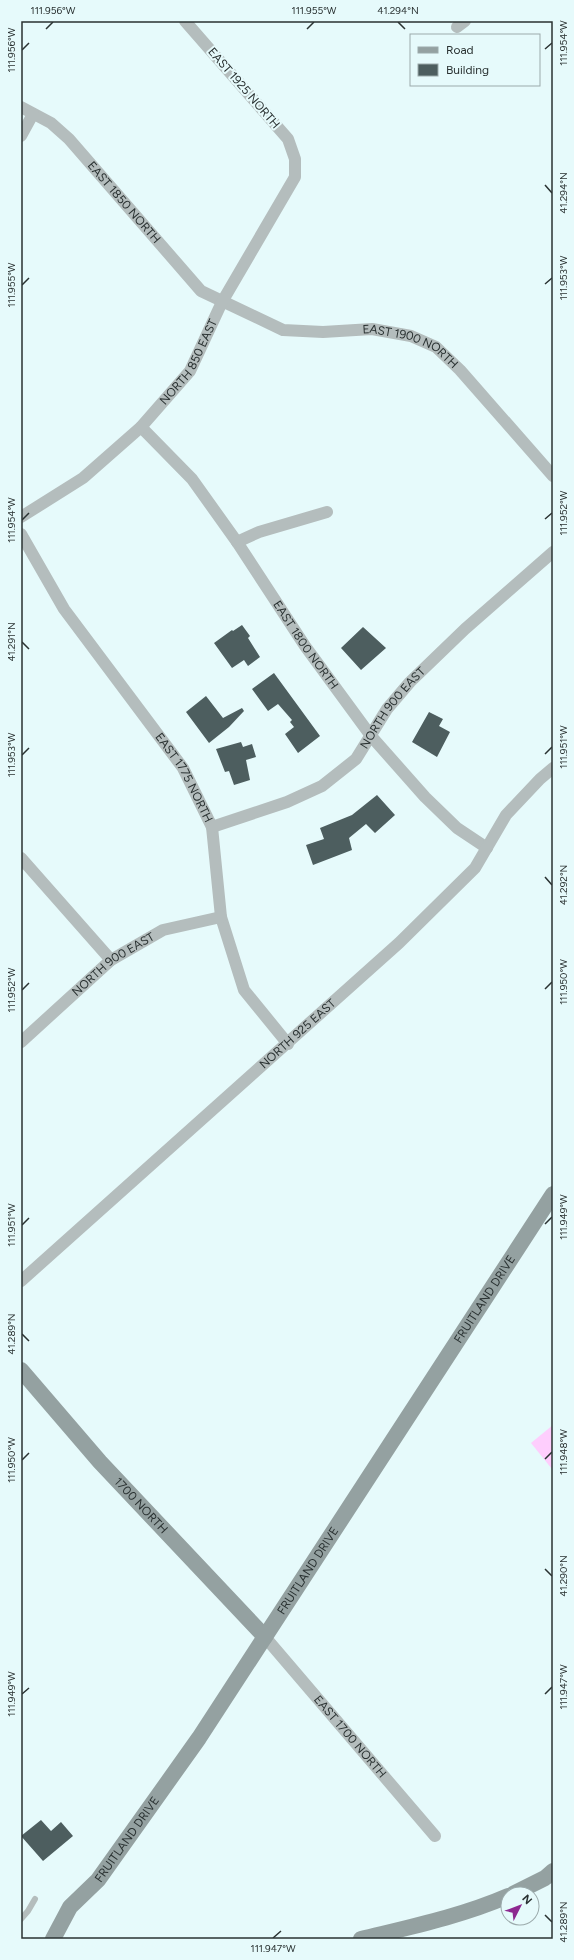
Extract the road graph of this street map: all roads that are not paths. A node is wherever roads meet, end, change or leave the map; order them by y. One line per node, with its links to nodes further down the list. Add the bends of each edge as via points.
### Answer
1 (185, 21): 5 (street, EAST 1925 NORTH, via 288,139)
2 (21, 107): 3 (street, EAST 1850 NORTH)
3 (33, 114): 4 (street); 6 (street, EAST 1850 NORTH, via 51,124 69,139 201,290)
4 (21, 136)
5 (295, 159): 6 (street, NORTH 850 EAST, via 294,177)
6 (222, 302): 7 (street, NORTH 850 EAST, via 190,371); 8 (street, EAST 1900 NORTH, via 283,330 323,332 372,329 411,336 436,347 460,370)
7 (141, 427): 10 (street, NORTH 850 EAST, via 83,478); 12 (street, EAST 1800 NORTH, via 192,479)
8 (553, 476)
9 (327, 512): 12 (street, via 259,532)
10 (21, 517)
11 (21, 534): 16 (street, EAST 1775 NORTH, via 64,609 184,768)
12 (237, 542): 14 (street, EAST 1800 NORTH, via 306,646)
13 (553, 552): 14 (street, NORTH 900 EAST, via 465,629 410,682 387,709)
14 (371, 736): 16 (street, NORTH 900 EAST, via 356,759 322,786 287,802); 17 (street, EAST 1800 NORTH, via 425,797 457,828)
15 (553, 768): 17 (street, NORTH 925 EAST, via 506,815)
16 (212, 827): 19 (street, EAST 1775 NORTH)
17 (487, 848): 22 (street, NORTH 925 EAST, via 476,868 399,943)
18 (21, 858): 20 (street)
19 (221, 917): 20 (street, NORTH 900 EAST, via 163,930); 22 (street, EAST 1775 NORTH, via 244,990)
20 (111, 960): 21 (street, NORTH 900 EAST)
21 (21, 1042)
22 (288, 1044): 24 (street, NORTH 925 EAST)
23 (553, 1194): 26 (street, FRUITLAND DRIVE)
24 (21, 1281)
25 (21, 1370): 26 (street, 1700 NORTH, via 100,1462)
26 (265, 1637): 27 (street, EAST 1700 NORTH); 33 (street, FRUITLAND DRIVE, via 199,1738 98,1880 70,1907)
27 (435, 1836)
28 (553, 1871): 29 (street)
29 (529, 1886)
30 (35, 1899): 32 (lane)
31 (500, 1899): 34 (street, via 476,1908)
32 (21, 1920)
33 (53, 1939)
34 (361, 1939)

